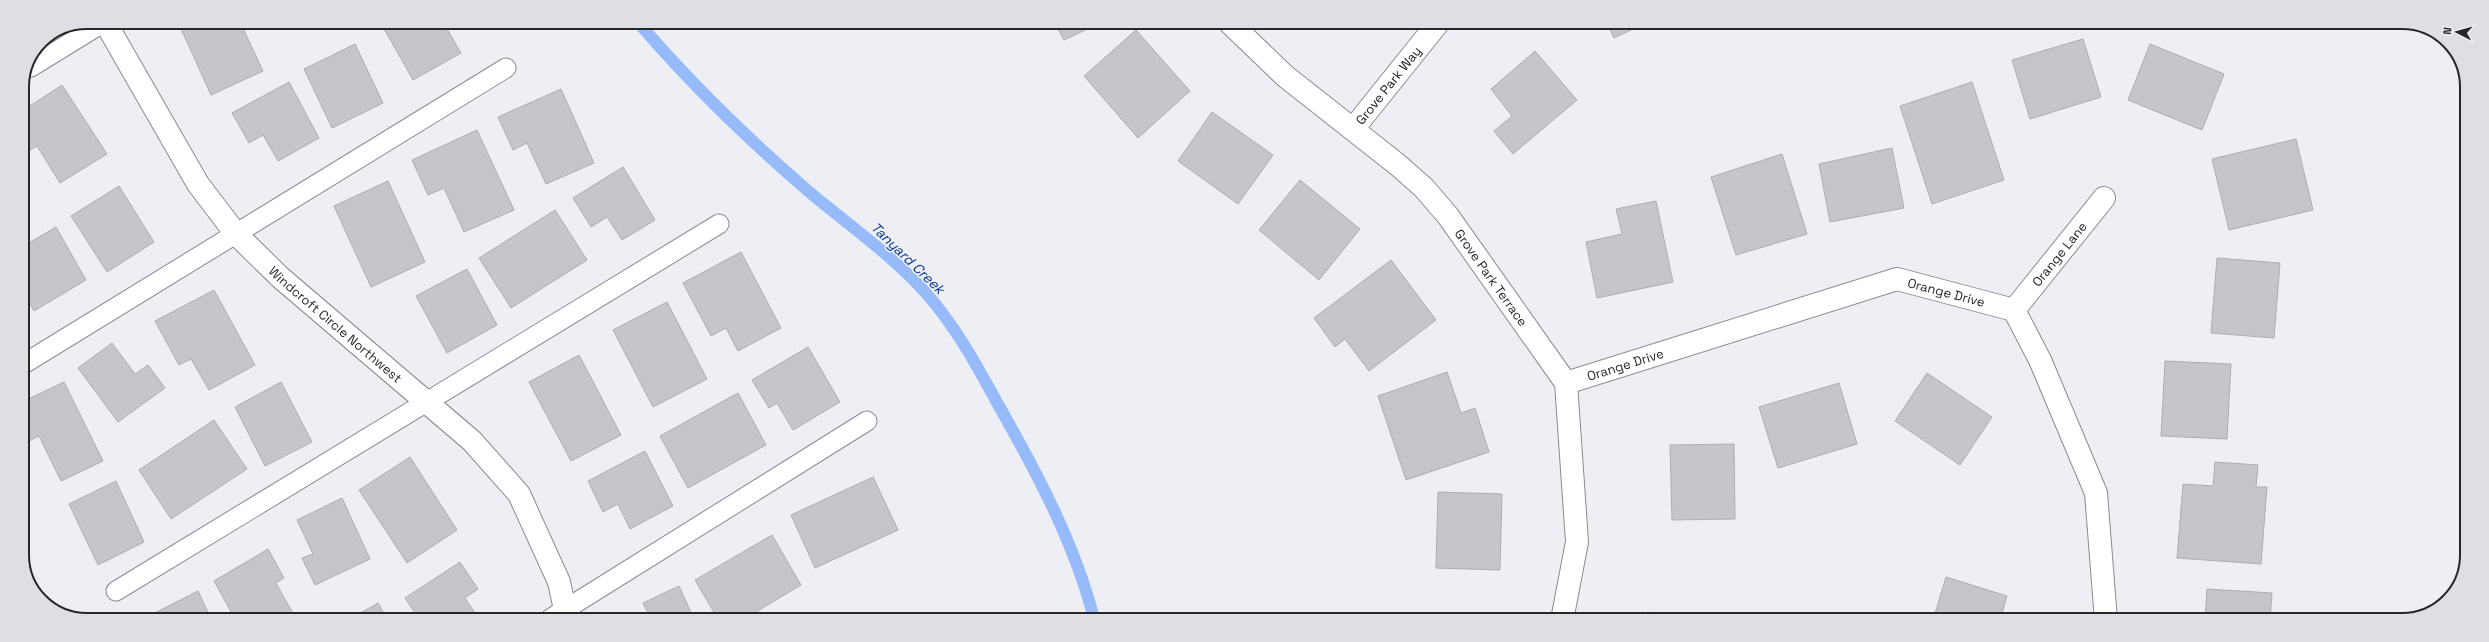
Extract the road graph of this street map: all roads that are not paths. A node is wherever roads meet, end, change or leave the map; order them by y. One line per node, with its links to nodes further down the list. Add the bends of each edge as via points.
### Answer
1 (92, 29): 5 (lane)
2 (108, 29): 10 (street, Windcroft Circle Northwest, via 198,184)
3 (1236, 29): 7 (street, Grove Park Terrace, via 1285,76)
4 (1433, 29): 7 (street, Grove Park Way)
5 (33, 65)
6 (506, 68): 10 (lane)
7 (1353, 129): 13 (street, Grove Park Terrace, via 1424,188 1448,216)
8 (2104, 198): 11 (street, Orange Lane)
9 (719, 224): 14 (lane)
10 (236, 234): 12 (lane); 14 (street, Windcroft Circle Northwest, via 281,278)
11 (2014, 310): 13 (street, Orange Drive, via 1897,279); 20 (street, via 2040,360 2096,493)
12 (29, 361)
13 (1566, 383): 19 (street, via 1577,542)
14 (427, 402): 16 (lane); 17 (street, Windcroft Circle Northwest, via 472,440 519,494 559,582)
15 (867, 421): 18 (lane)
16 (116, 591)
17 (560, 613)
18 (565, 613)
19 (1563, 613)
20 (2105, 613)

